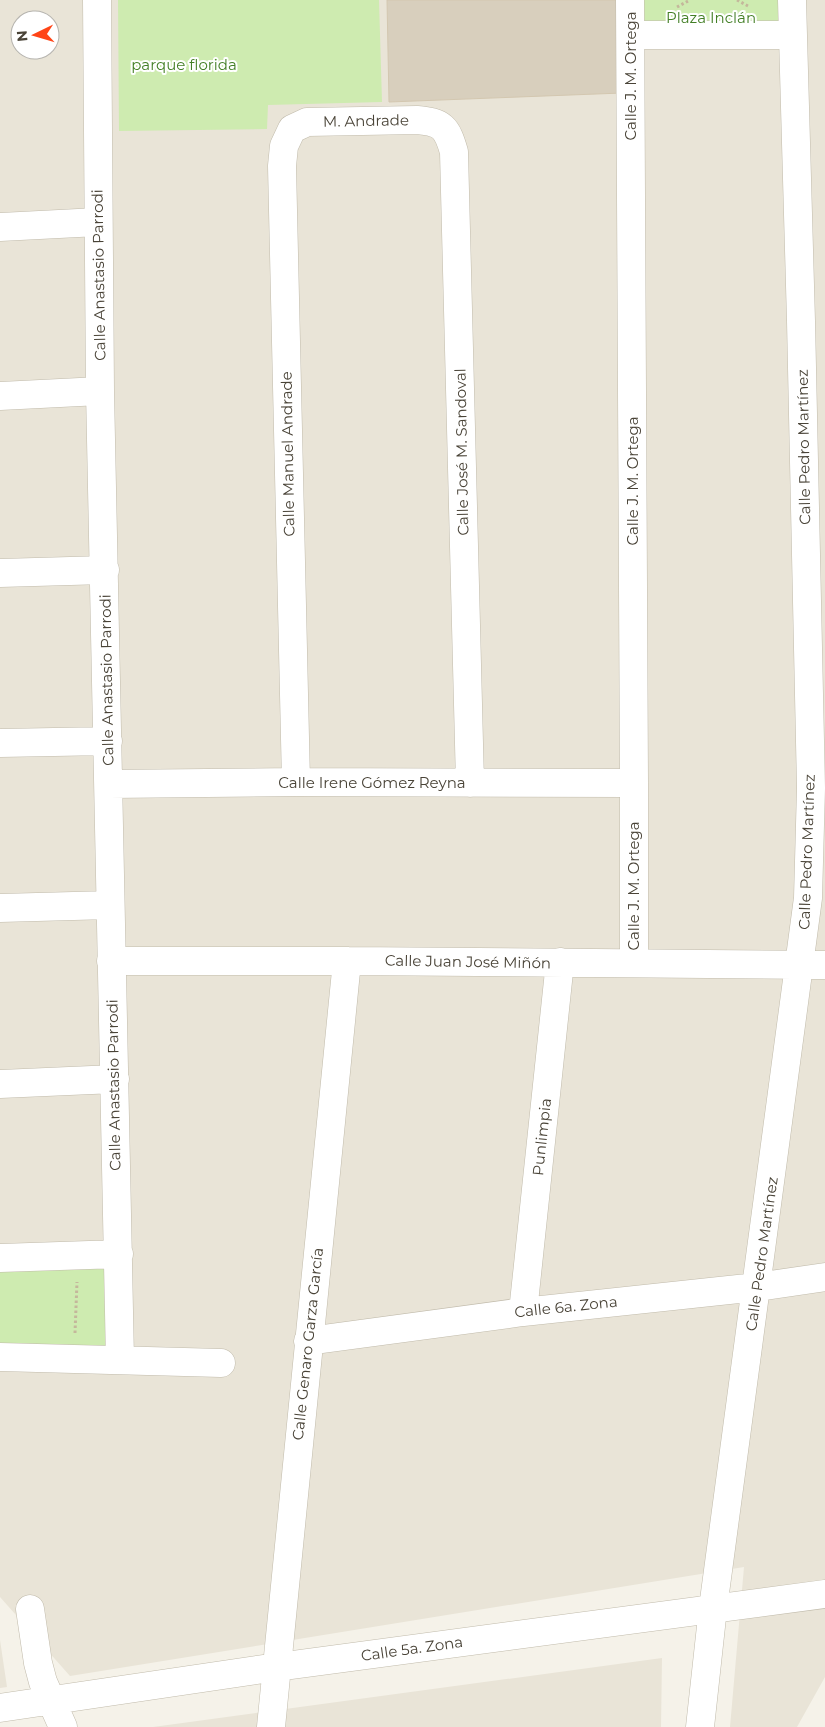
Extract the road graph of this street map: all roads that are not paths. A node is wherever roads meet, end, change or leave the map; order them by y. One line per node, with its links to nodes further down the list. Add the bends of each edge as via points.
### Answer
1 (97, 0): 8 (street, Calle Anastasio Parrodi)
2 (630, 0): 5 (street, Calle J. M. Ortega)
3 (792, 0): 4 (street, Calle Pedro Martínez)
4 (792, 34): 5 (street); 20 (street, Calle Pedro Martínez)
5 (631, 35): 19 (street, Calle J. M. Ortega)
6 (441, 125): 7 (street, M. Andrade, via 417,120 307,122); 17 (street, Calle José M. Sandoval, via 454,152)
7 (292, 129): 16 (street, Calle Manuel Andrade, via 284,146 282,166)
8 (98, 222): 9 (street); 10 (street, Calle Anastasio Parrodi)
9 (0, 227)
10 (100, 391): 11 (street); 12 (street, Calle Anastasio Parrodi)
11 (0, 396)
12 (104, 570): 13 (street); 14 (street, Calle Anastasio Parrodi)
13 (0, 574)
14 (108, 741): 15 (street); 18 (street, Calle Anastasio Parrodi)
15 (0, 743)
16 (296, 782): 17 (street, Calle Irene Gómez Reyna); 18 (street, Calle Irene Gómez Reyna)
17 (470, 783): 19 (street, Calle Irene Gómez Reyna)
18 (109, 784): 21 (street, Calle Anastasio Parrodi)
19 (634, 784): 26 (street, Calle J. M. Ortega)
20 (818, 788): 27 (street, Calle Pedro Martínez, via 808,898)
21 (110, 905): 22 (street); 24 (street, Calle Anastasio Parrodi)
22 (0, 908)
23 (347, 960): 24 (street, Calle Juan José Miñón); 25 (street, Calle Juan José Miñón); 35 (street, Calle Genaro Garza García)
24 (111, 961): 28 (street, Calle Anastasio Parrodi)
25 (560, 962): 26 (street, Calle Juan José Miñón); 34 (street, Punlimpia)
26 (634, 962): 27 (street, Calle Juan José Miñón)
27 (813, 965): 33 (street, Calle Pedro Martínez)
28 (115, 1079): 29 (street); 30 (street, Calle Anastasio Parrodi)
29 (0, 1084)
30 (118, 1254): 31 (street); 37 (street, Calle Anastasio Parrodi)
31 (0, 1258)
32 (825, 1277): 33 (street, Calle 6a. Zona)
33 (757, 1287): 34 (street, Calle 6a. Zona); 40 (street, Calle Pedro Martínez)
34 (523, 1312): 35 (street, Calle 6a. Zona)
35 (308, 1341): 42 (street, Calle Genaro Garza García)
36 (0, 1357): 37 (street)
37 (120, 1360): 38 (street)
38 (221, 1363)
39 (825, 1594): 40 (street, Calle 5a. Zona)
40 (713, 1608): 42 (street, Calle 5a. Zona); 47 (street, Calle Pedro Martínez)
41 (30, 1609): 43 (street, via 38,1663)
42 (277, 1667): 43 (street, Calle 5a. Zona); 46 (street, Calle Genaro Garza García)
43 (51, 1700): 44 (street, Calle 5a. Zona); 45 (street)
44 (0, 1708)
45 (63, 1727)
46 (271, 1727)
47 (700, 1727)

